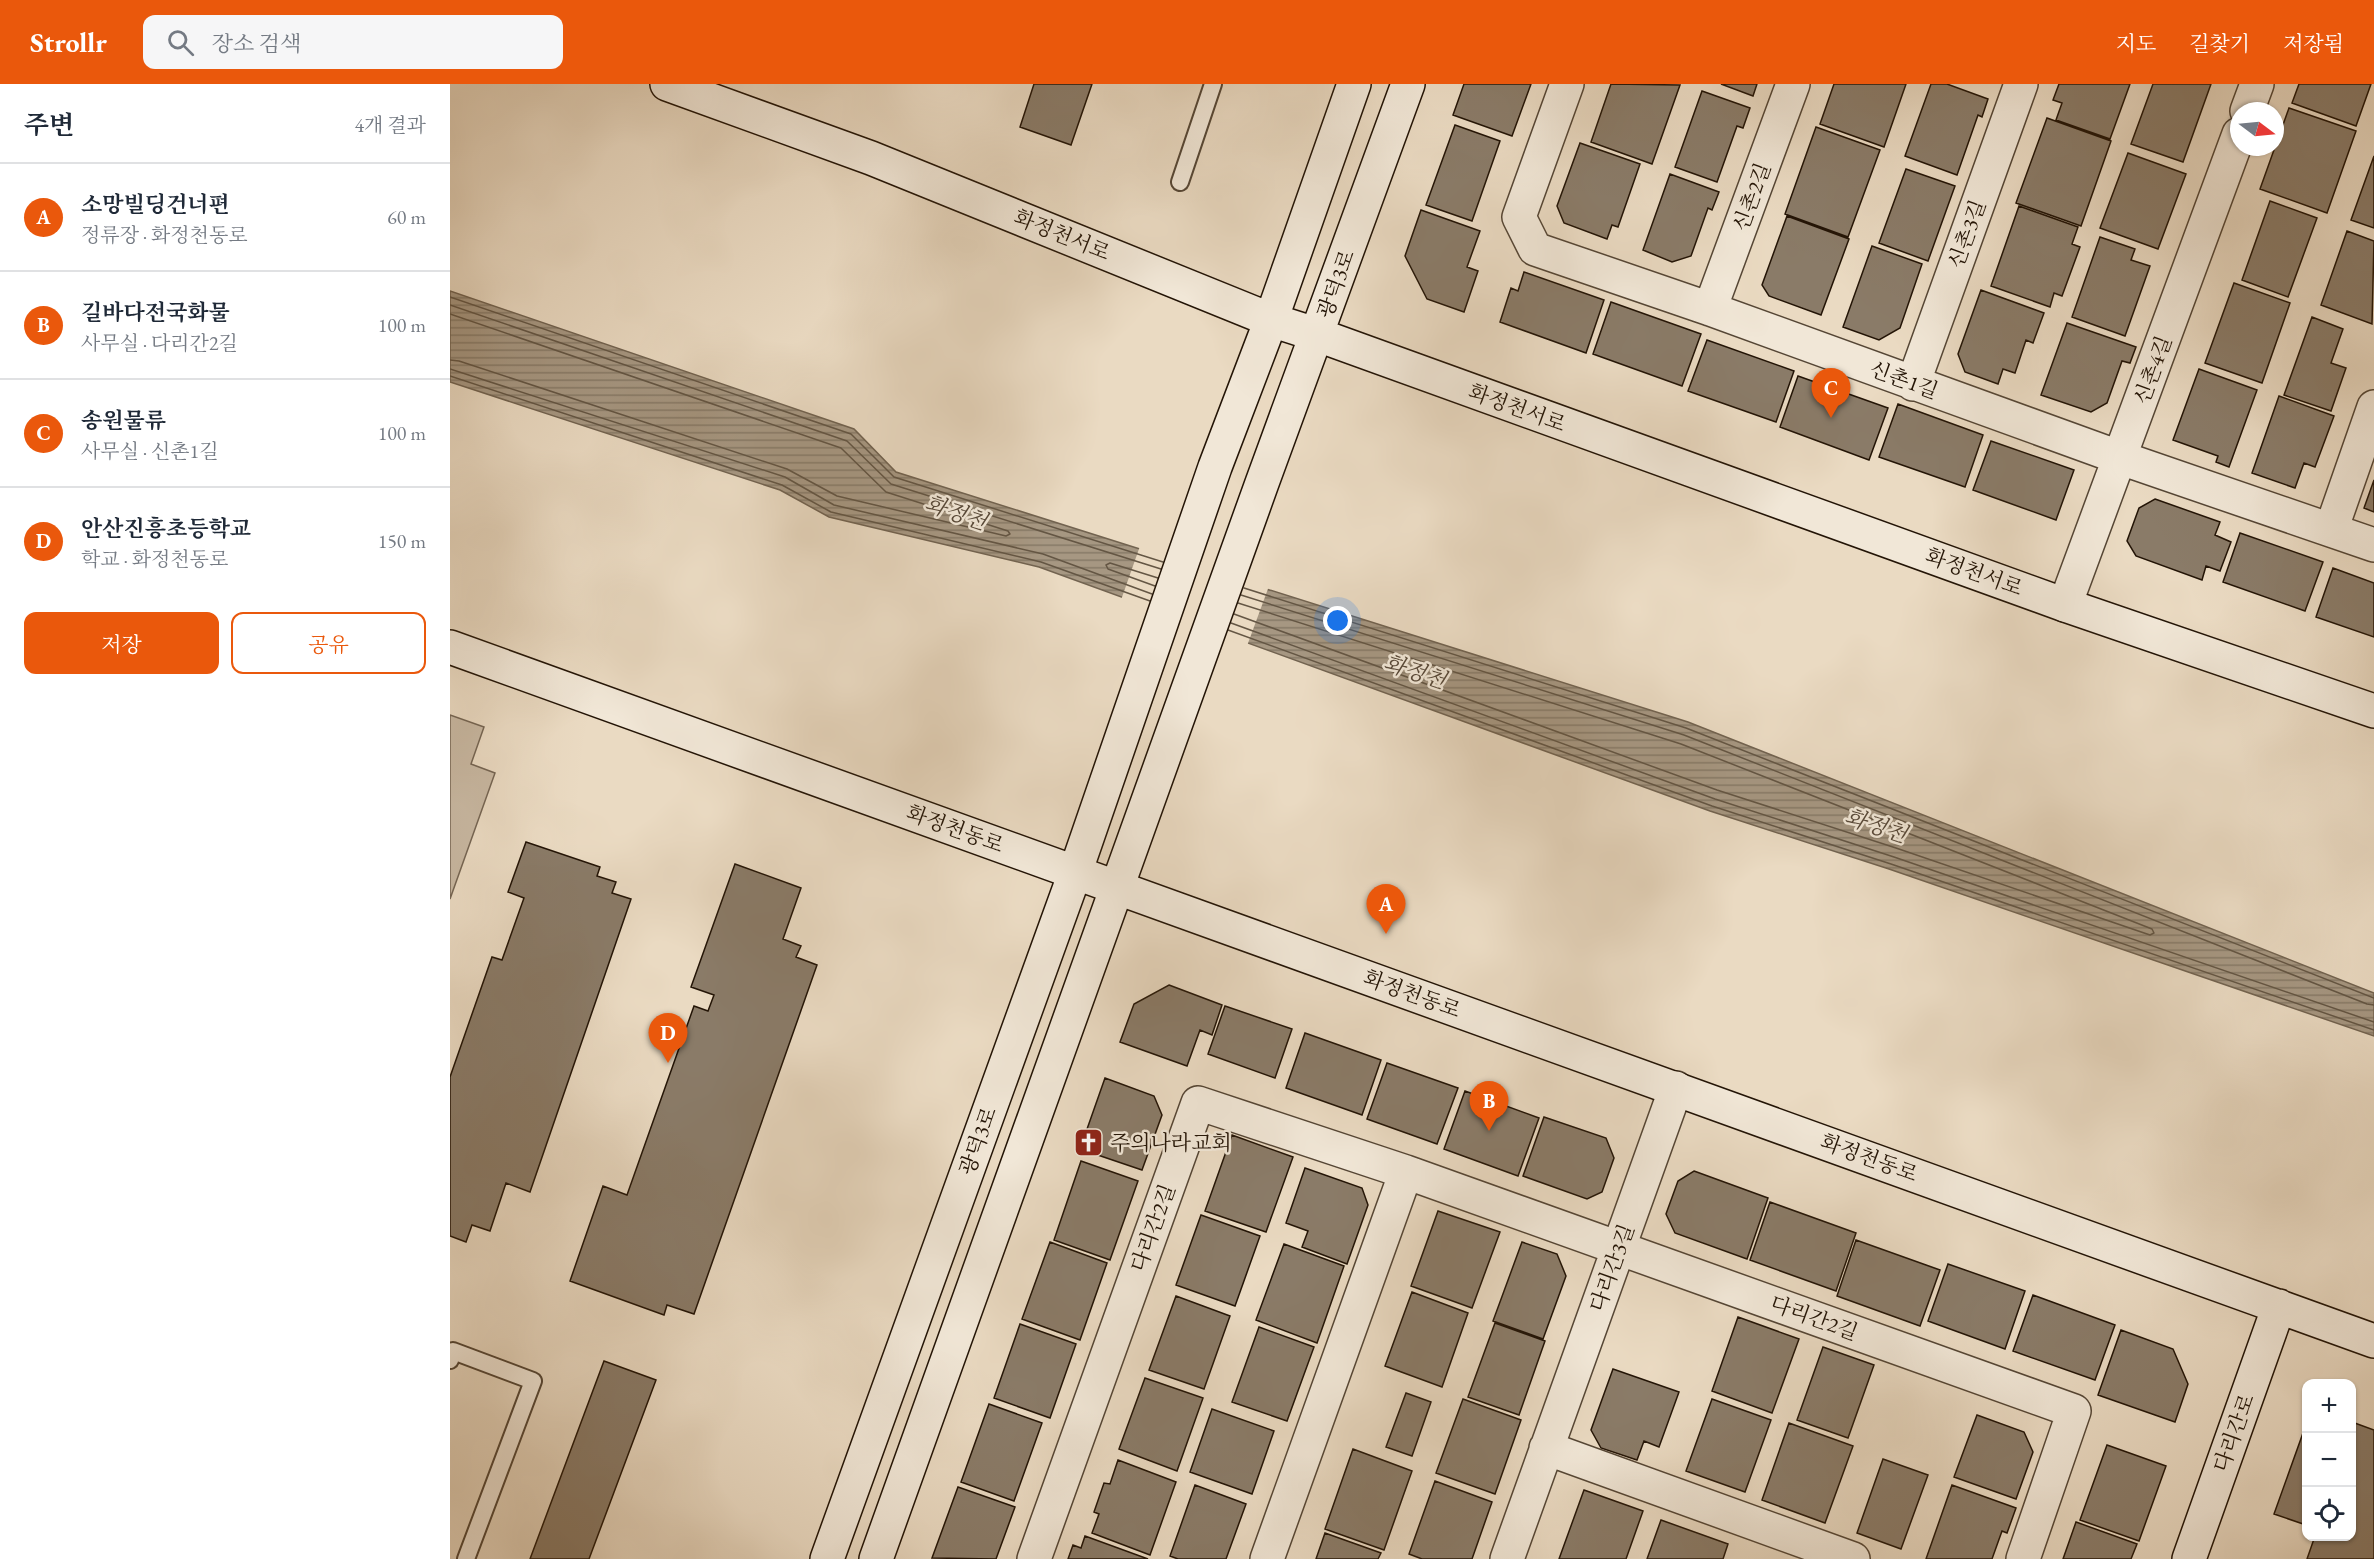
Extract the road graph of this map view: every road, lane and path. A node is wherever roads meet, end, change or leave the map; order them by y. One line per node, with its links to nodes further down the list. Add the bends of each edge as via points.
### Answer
1 (667, 84): 13 (street, 화정천서로, via 871,158)
2 (1213, 84): 11 (lane)
3 (1354, 84): 13 (street)
4 (1408, 84): 14 (street, 광덕3로)
5 (1567, 84): 12 (street, 신촌1길, via 1519,217 1535,249)
6 (1793, 84): 12 (street, 신촌2길)
7 (2021, 84): 15 (street, 신촌3길)
8 (2257, 84): 9 (street)
9 (2250, 102)
10 (2231, 156): 17 (street, 신촌4길)
11 (1180, 182)
12 (1710, 309): 15 (street, 신촌1길)
13 (1271, 320): 14 (street, 화정천서로); 23 (street, 광덕3로, via 1215,467)
14 (1318, 335): 20 (street, 화정천서로); 24 (street, 광덕3로)
15 (1913, 384): 17 (street, 신촌1길)
16 (2374, 407): 18 (street)
17 (2121, 458): 18 (street, 신촌1길); 20 (street, 신촌4길)
18 (2331, 530): 19 (street, 신촌1길)
19 (2374, 545)
20 (2065, 605): 22 (street, 화정천서로)
21 (450, 647): 23 (street, 화정천동로)
22 (2374, 711)
23 (1076, 873): 24 (street, 화정천동로); 33 (street, 광덕3로)
24 (1119, 888): 25 (street, 화정천동로); 34 (street)
25 (1676, 1088): 27 (street, 다리간3길); 28 (street, 화정천동로)
26 (1406, 1172): 27 (street, 다리간2길); 35 (street, 다리간2길, via 1198,1102); 36 (street)
27 (1619, 1248): 31 (street, 다리간3길); 39 (street, 다리간2길, via 2074,1412)
28 (2279, 1306): 29 (street, 화정천동로); 40 (street, 다리간로)
29 (2374, 1341)
30 (450, 1360): 32 (lane, via 453,1351 533,1381)
31 (1546, 1448): 37 (street, 다리간3길); 38 (street)
32 (466, 1559)
33 (827, 1559)
34 (876, 1559)
35 (1034, 1559)
36 (1267, 1559)
37 (1507, 1559)
38 (1853, 1559)
39 (2023, 1559)
40 (2189, 1559)

